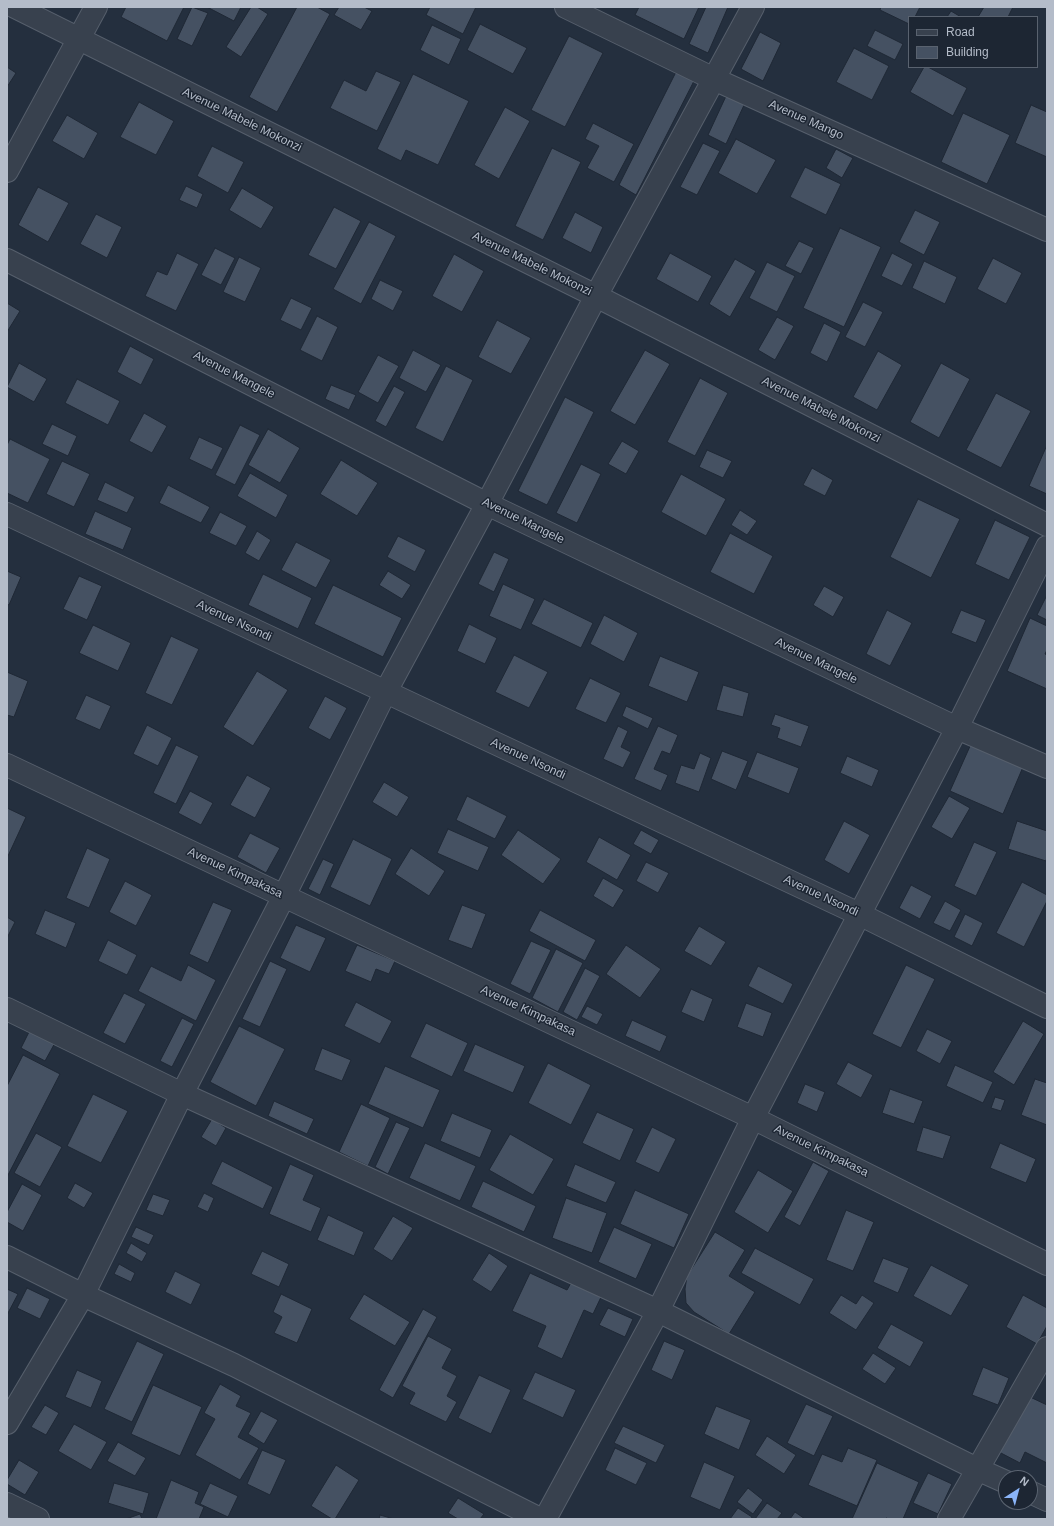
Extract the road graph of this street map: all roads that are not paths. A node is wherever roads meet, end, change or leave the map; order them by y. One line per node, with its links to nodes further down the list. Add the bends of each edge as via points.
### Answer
1 (15, 7): 5 (street, Avenue Mabele Mokonzi)
2 (96, 7): 5 (street)
3 (566, 7): 6 (street, Avenue Mango)
4 (753, 7): 6 (street)
5 (79, 39): 7 (street); 10 (street, Avenue Mabele Mokonzi)
6 (714, 79): 8 (street, Avenue Mango); 10 (street)
7 (7, 171)
8 (1047, 230)
9 (7, 260): 11 (street, Avenue Mangele)
10 (596, 296): 11 (street); 13 (street, Avenue Mabele Mokonzi)
11 (487, 504): 15 (street); 16 (street, Avenue Mangele)
12 (7, 514): 15 (street, Avenue Nsondi)
13 (1047, 525)
14 (1047, 546): 16 (street)
15 (385, 693): 19 (street); 20 (street, Avenue Nsondi)
16 (957, 728): 18 (street, Avenue Mangele); 20 (street)
17 (7, 765): 19 (street, Avenue Kimpakasa)
18 (1047, 767)
19 (284, 896): 23 (street); 24 (street, Avenue Kimpakasa)
20 (859, 914): 21 (street, Avenue Nsondi); 24 (street)
21 (1047, 1007)
22 (7, 1009): 23 (street)
23 (182, 1094): 27 (street); 28 (street)
24 (753, 1118): 26 (street, Avenue Kimpakasa); 28 (street)
25 (7, 1257): 27 (street)
26 (1047, 1264)
27 (83, 1295): 30 (street); 35 (street, via 234,1365)
28 (658, 1311): 31 (street); 36 (street)
29 (1047, 1348): 31 (street)
30 (7, 1423)
31 (977, 1469): 32 (street); 37 (street)
32 (998, 1478)
33 (7, 1504): 34 (street)
34 (38, 1519)
35 (540, 1519)
36 (545, 1519)
37 (949, 1519)

